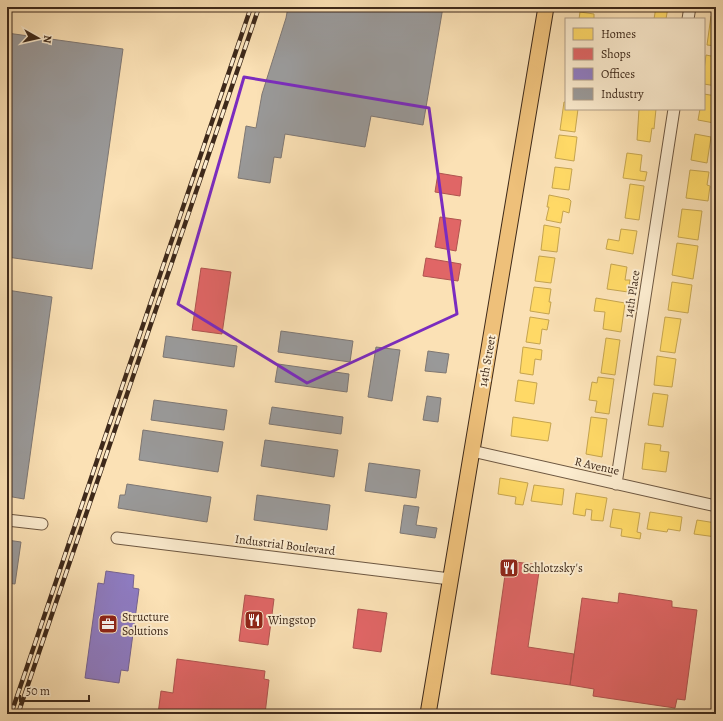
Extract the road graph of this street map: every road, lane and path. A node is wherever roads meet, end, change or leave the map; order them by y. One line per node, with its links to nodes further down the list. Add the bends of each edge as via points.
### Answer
1 (546, 7): 5 (main road, 14th Street)
2 (690, 7): 3 (street)
3 (688, 18)
4 (674, 110): 6 (street, 14th Place)
5 (472, 451): 6 (street, R Avenue); 11 (main road, 14th Street)
6 (616, 484): 7 (street, R Avenue)
7 (716, 506)
8 (7, 520): 9 (street)
9 (42, 524)
10 (117, 538): 11 (street, Industrial Boulevard)
11 (450, 579): 12 (main road, 14th Street)
12 (428, 714)

